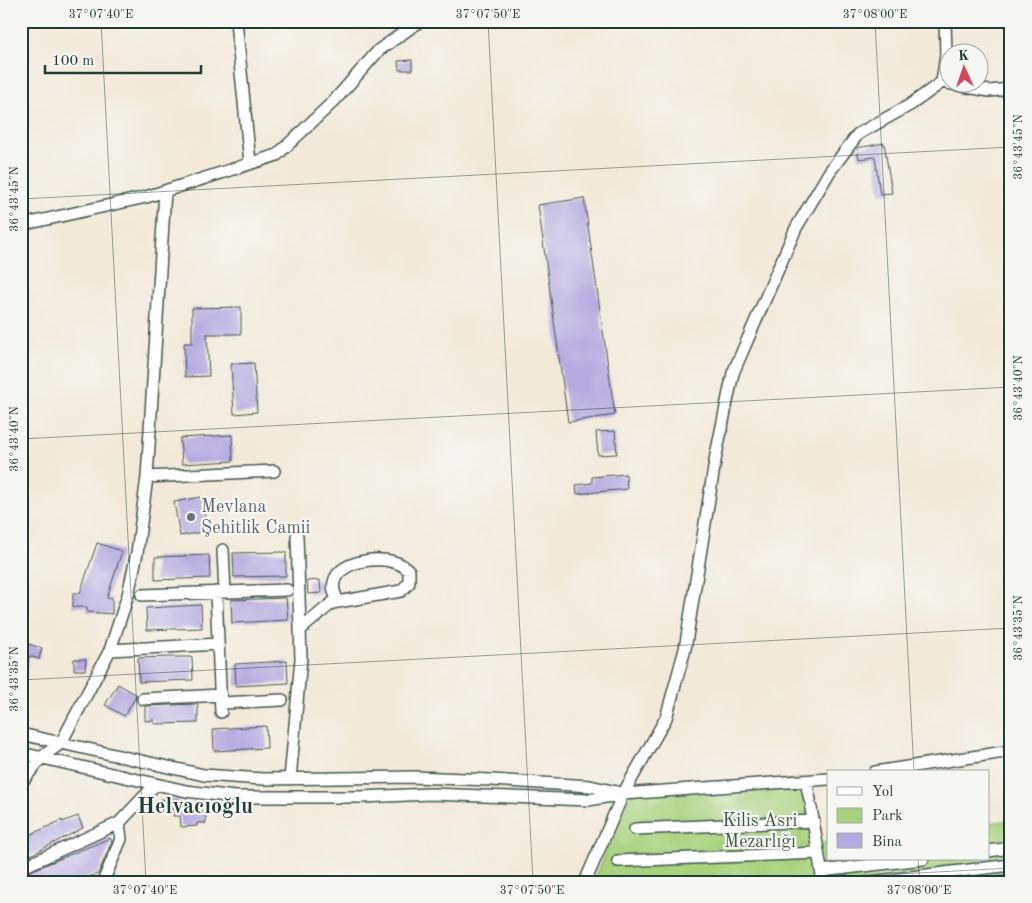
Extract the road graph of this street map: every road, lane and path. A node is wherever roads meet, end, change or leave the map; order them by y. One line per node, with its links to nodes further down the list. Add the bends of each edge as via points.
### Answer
1 (236, 21): 8 (street)
2 (420, 21): 8 (street, via 379,50 334,101 277,155)
3 (945, 21): 4 (street)
4 (946, 42)
5 (940, 83): 36 (street, via 910,105 858,134 796,228 733,373 716,455 685,649 666,718)
6 (1011, 89): 7 (street)
7 (990, 91)
8 (250, 164): 9 (street)
9 (165, 191): 10 (street); 12 (street)
10 (21, 225)
11 (274, 471): 12 (street)
12 (147, 477): 21 (street, via 137,553 128,595)
13 (297, 536): 19 (street)
14 (223, 550): 16 (street)
15 (288, 590): 16 (street)
16 (220, 592): 17 (street); 20 (street)
17 (142, 595)
18 (338, 601): 18 (street, via 401,591 409,583 409,571 401,563 389,559 352,564 334,579 333,589); 19 (street)
19 (301, 629): 31 (street, via 299,694)
20 (218, 644): 21 (street); 24 (street)
21 (110, 650): 26 (street)
22 (143, 699): 24 (street)
23 (282, 700): 24 (street)
24 (221, 703)
25 (21, 734): 26 (street)
26 (61, 743): 29 (street); 31 (street, via 204,775)
27 (1011, 751): 30 (street)
28 (21, 753): 29 (street)
29 (42, 757): 34 (street); 35 (street)
30 (888, 770)
31 (290, 778): 36 (street, via 491,780 590,786)
32 (827, 779): 33 (street)
33 (806, 782): 36 (street); 37 (street)
34 (21, 783)
35 (156, 784): 36 (street, via 235,797 432,794 588,800); 38 (street)
36 (623, 794): 50 (street)
37 (814, 821): 39 (street); 42 (street)
38 (119, 823): 46 (street); 49 (street, via 121,839)
39 (635, 829)
40 (1011, 848): 41 (street)
41 (990, 851)
42 (818, 853): 44 (street); 47 (street)
43 (917, 860): 47 (street)
44 (618, 861)
45 (1011, 865): 51 (street)
46 (21, 868)
47 (822, 876)
48 (1011, 880): 52 (street)
49 (102, 882)
50 (585, 882)
51 (869, 882)
52 (1000, 882)

